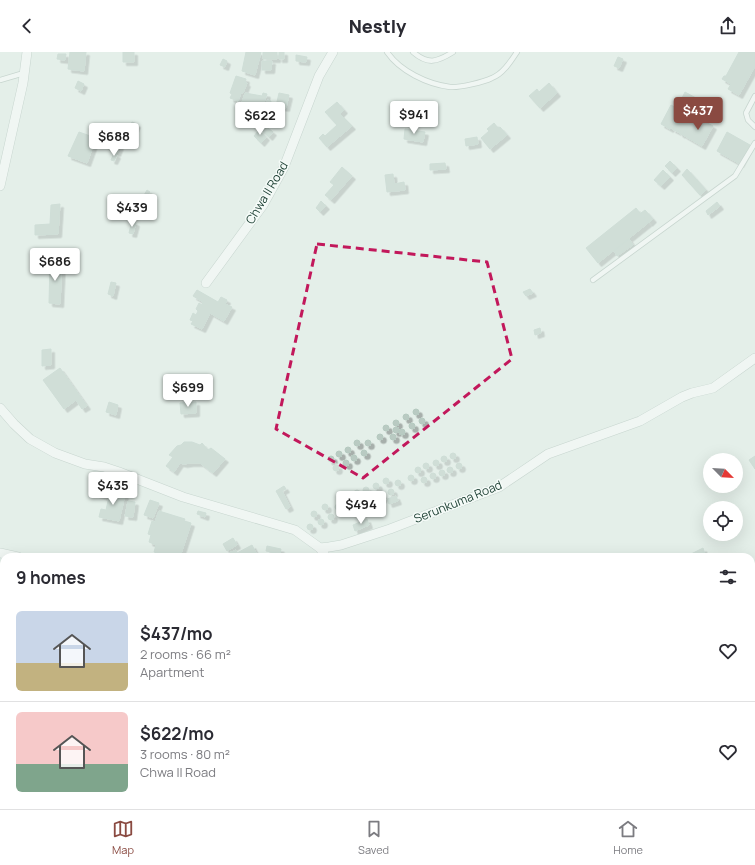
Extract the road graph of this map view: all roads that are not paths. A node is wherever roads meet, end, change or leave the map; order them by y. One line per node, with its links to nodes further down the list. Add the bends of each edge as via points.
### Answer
1 (27, 52): 7 (street)
2 (333, 52): 14 (street, Chwa II Road, via 319,76 284,167 263,205)
3 (387, 52): 6 (lane, via 393,60 421,79 451,87 494,78)
4 (413, 52): 5 (lane, via 431,62)
5 (453, 52)
6 (517, 52)
7 (24, 73): 8 (lane); 12 (street)
8 (0, 80)
9 (755, 96): 10 (lane, via 746,113 748,120)
10 (755, 127)
11 (755, 143): 13 (lane, via 735,176)
12 (0, 186)
13 (593, 280)
14 (206, 283)
15 (755, 358): 17 (street, Serunkuma Road, via 713,388 682,397 640,421 548,454 499,486 390,529 341,545)
16 (0, 408): 17 (street, via 30,439 55,453 85,464 119,472 183,497 295,530)
17 (320, 548): 18 (street)
18 (323, 553)

